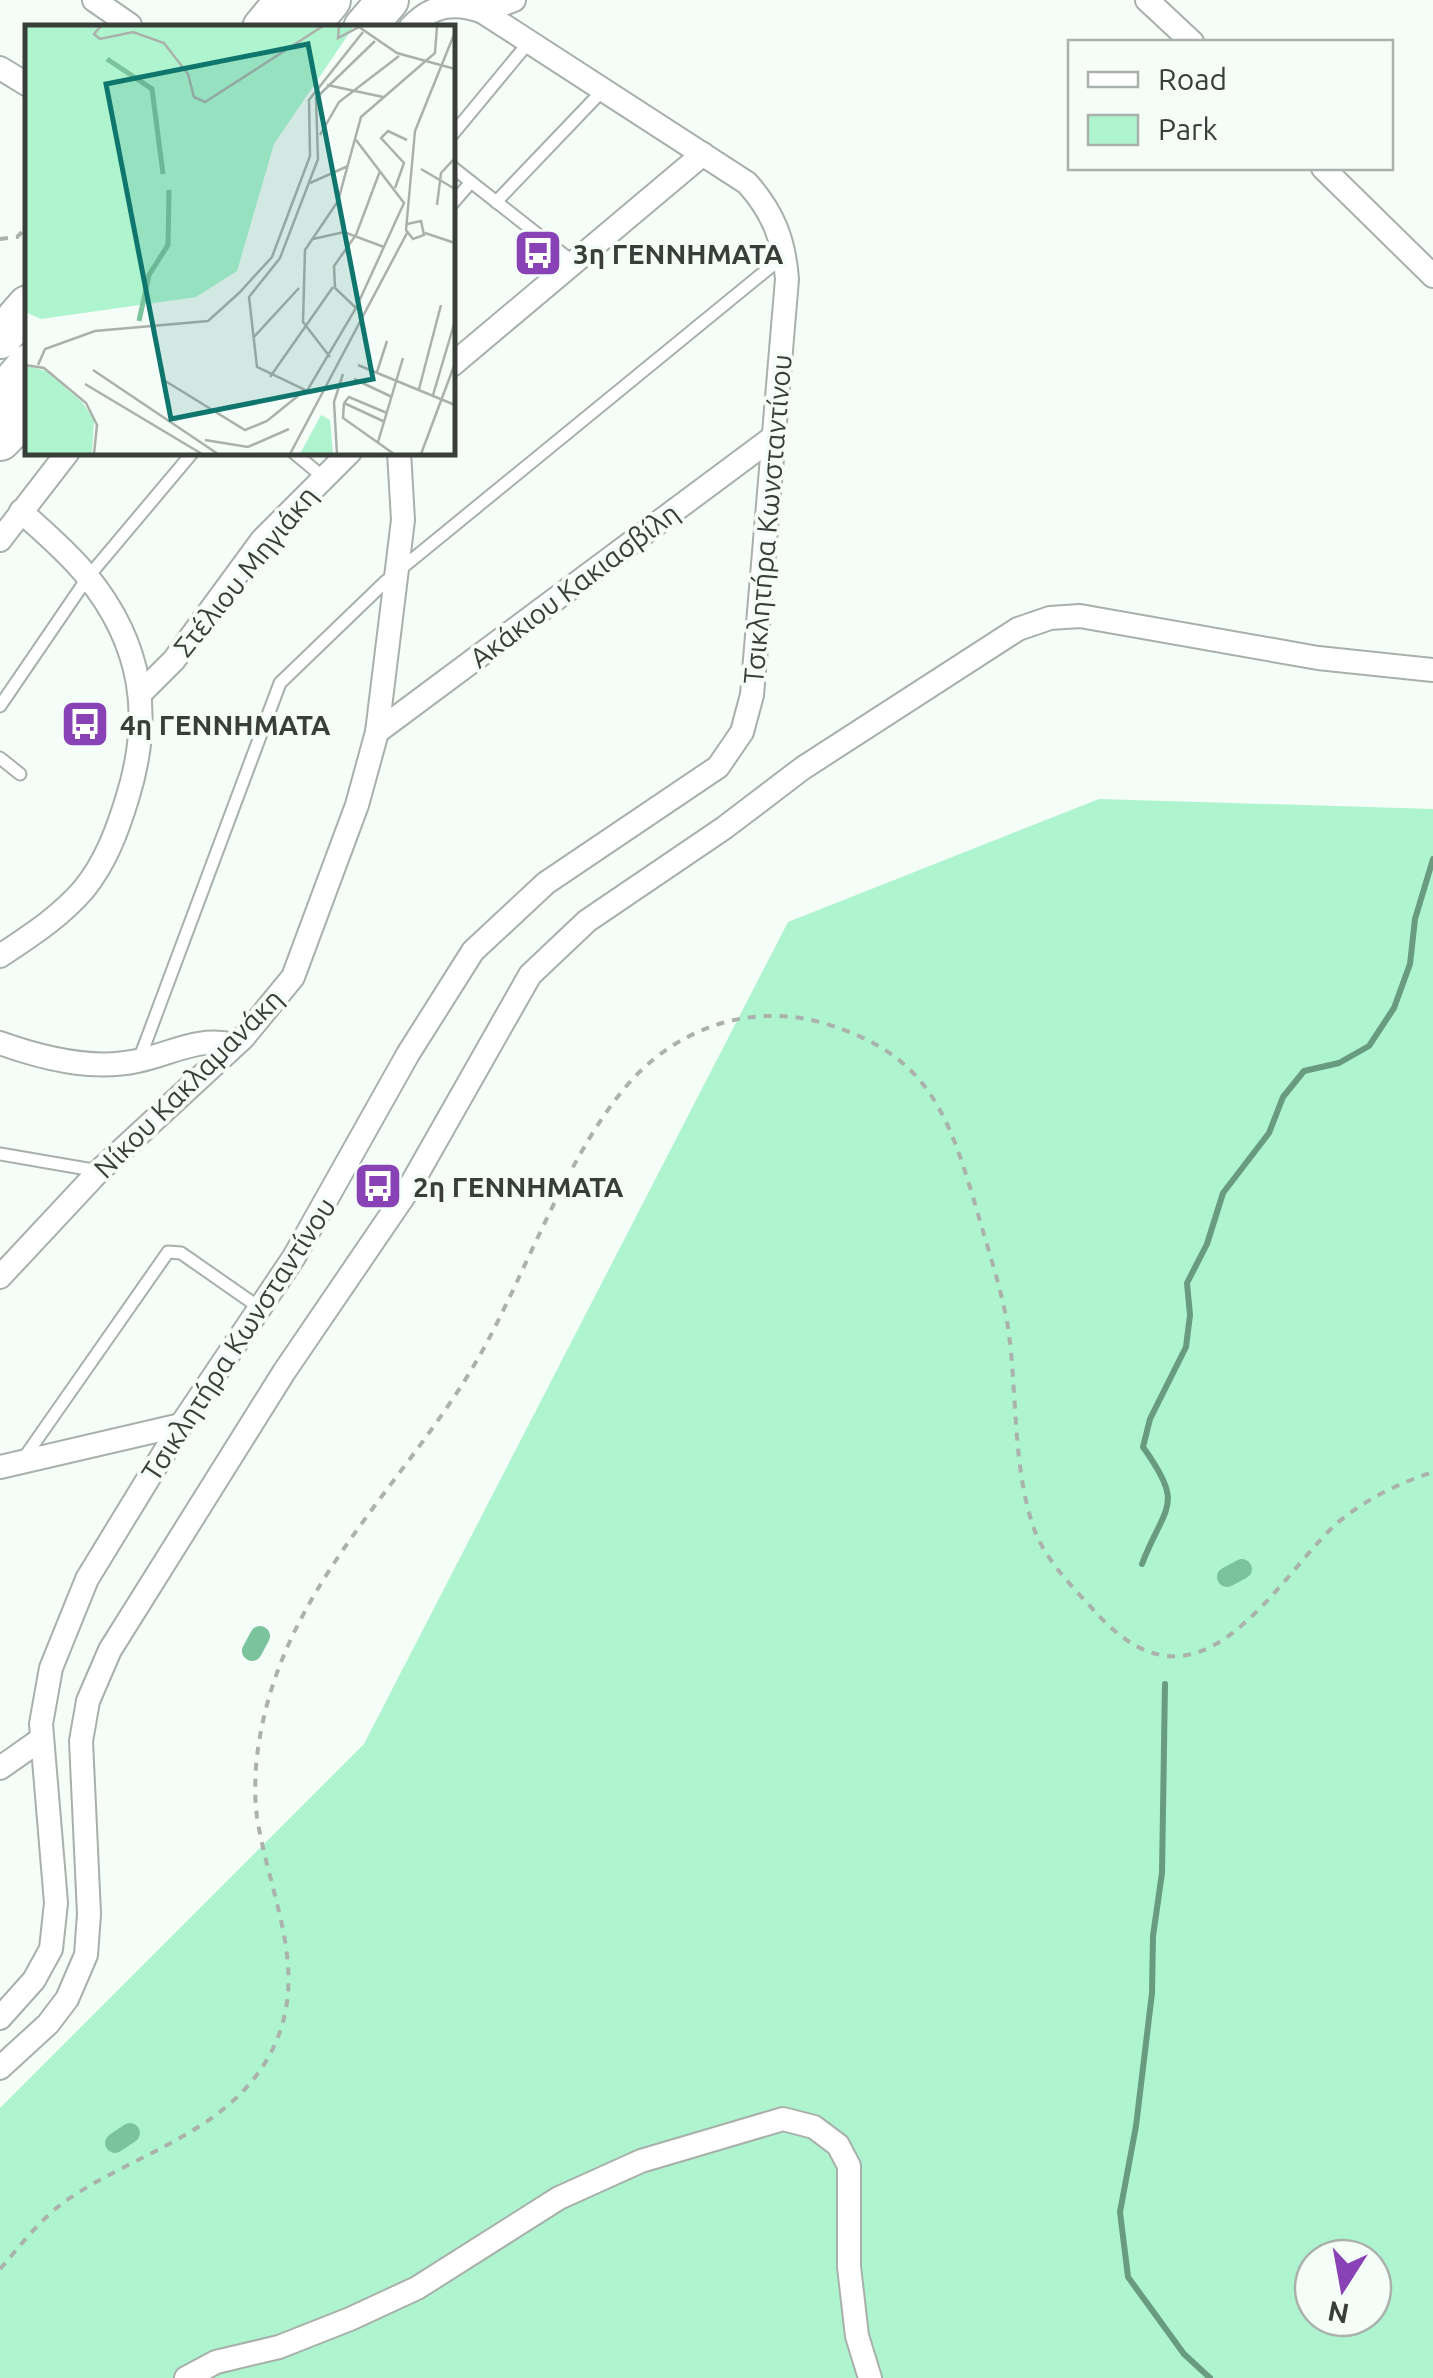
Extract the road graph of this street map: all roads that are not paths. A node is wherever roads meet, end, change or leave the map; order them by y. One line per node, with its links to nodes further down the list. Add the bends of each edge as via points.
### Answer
1 (94, 0): 9 (street)
2 (253, 0): 10 (highway)
3 (286, 0): 11 (highway)
4 (330, 0): 12 (highway)
5 (388, 0): 13 (highway)
6 (514, 0): 8 (street)
7 (1146, 0): 16 (street)
8 (482, 12): 14 (street, Τσικλητήρα Κωνσταντίνου, via 457,5 426,12); 15 (street, Τσικλητήρα Κωνσταντίνου)
9 (130, 25)
10 (237, 25)
11 (265, 25)
12 (309, 25)
13 (367, 25)
14 (413, 25)
15 (530, 40): 19 (street, Τσικλητήρα Κωνσταντίνου); 20 (lane)
16 (1190, 40)
17 (0, 68): 18 (street)
18 (25, 84)
19 (604, 89): 21 (street, Τσικλητήρα Κωνσταντίνου); 26 (lane)
20 (455, 132)
21 (703, 154): 27 (street, Τσικλητήρα Κωνσταντίνου, via 761,198); 28 (street)
22 (455, 169): 24 (lane)
23 (1325, 170): 29 (street)
24 (471, 182): 25 (lane); 26 (lane)
25 (455, 201)
26 (496, 202): 28 (lane)
27 (785, 255): 36 (street, Τσικλητήρα Κωνσταντίνου); 46 (lane)
28 (574, 262): 32 (street)
29 (1433, 276)
30 (25, 309): 31 (highway)
31 (0, 338)
32 (455, 362)
33 (25, 369): 34 (highway)
34 (0, 398)
35 (25, 415): 37 (highway)
36 (772, 438): 51 (street, Ακάκιου Κακιασβίλη); 61 (street, Τσικλητήρα Κωνσταντίνου, via 756,666 748,716 734,747 704,780 546,883 472,952)
37 (0, 440)
38 (66, 455): 44 (street)
39 (190, 455): 47 (lane)
40 (298, 455): 43 (lane)
41 (346, 455): 43 (street, Στέλιου Μηγιάκη)
42 (399, 455): 46 (street, Νίκου Κακλαμανάκη)
43 (322, 476): 49 (street, Στέλιου Μηγιάκη, via 262,540 174,660)
44 (21, 510): 45 (street); 47 (street, Στέλιου Μηγιάκη)
45 (0, 540)
46 (398, 575): 51 (street, Νίκου Κακλαμανάκη); 57 (lane, via 275,692)
47 (88, 577): 49 (street, Στέλιου Μηγιάκη); 50 (lane)
48 (1433, 670): 67 (street, via 1318,658 1080,616 1050,618 1018,629 803,768 558,944 510,1004 408,1190 284,1372 110,1650 80,1741 86,1955 58,2011)
49 (142, 692): 54 (street, Στέλιου Μηγιάκη, via 140,752 100,866 58,916)
50 (0, 706)
51 (376, 732): 56 (street, Νίκου Κακλαμανάκη, via 358,805 294,977)
52 (0, 758): 53 (lane)
53 (20, 774)
54 (0, 956)
55 (0, 1043): 57 (street, via 78,1062)
56 (234, 1046): 57 (street, via 186,1045); 59 (street, Νίκου Κακλαμανάκη)
57 (138, 1061)
58 (0, 1154): 59 (lane)
59 (99, 1171): 60 (street, Νίκου Κακλαμανάκη)
60 (0, 1276)
61 (260, 1308): 62 (street, Τσικλητήρα Κωνσταντίνου); 63 (lane, via 181,1253 168,1252)
62 (180, 1425): 63 (street); 64 (street, Τσικλητήρα Κωνσταντίνου, via 87,1579 52,1668)
63 (11, 1464)
64 (40, 1740): 65 (street); 66 (street, Τσικλητήρα Κωνσταντίνου, via 56,1918 44,1964)
65 (0, 1768)
66 (0, 2018)
67 (0, 2068)
68 (186, 2378): 69 (street, via 416,2288 559,2198 641,2161 783,2119 814,2126 838,2146 848,2166 849,2268)
69 (870, 2378)

